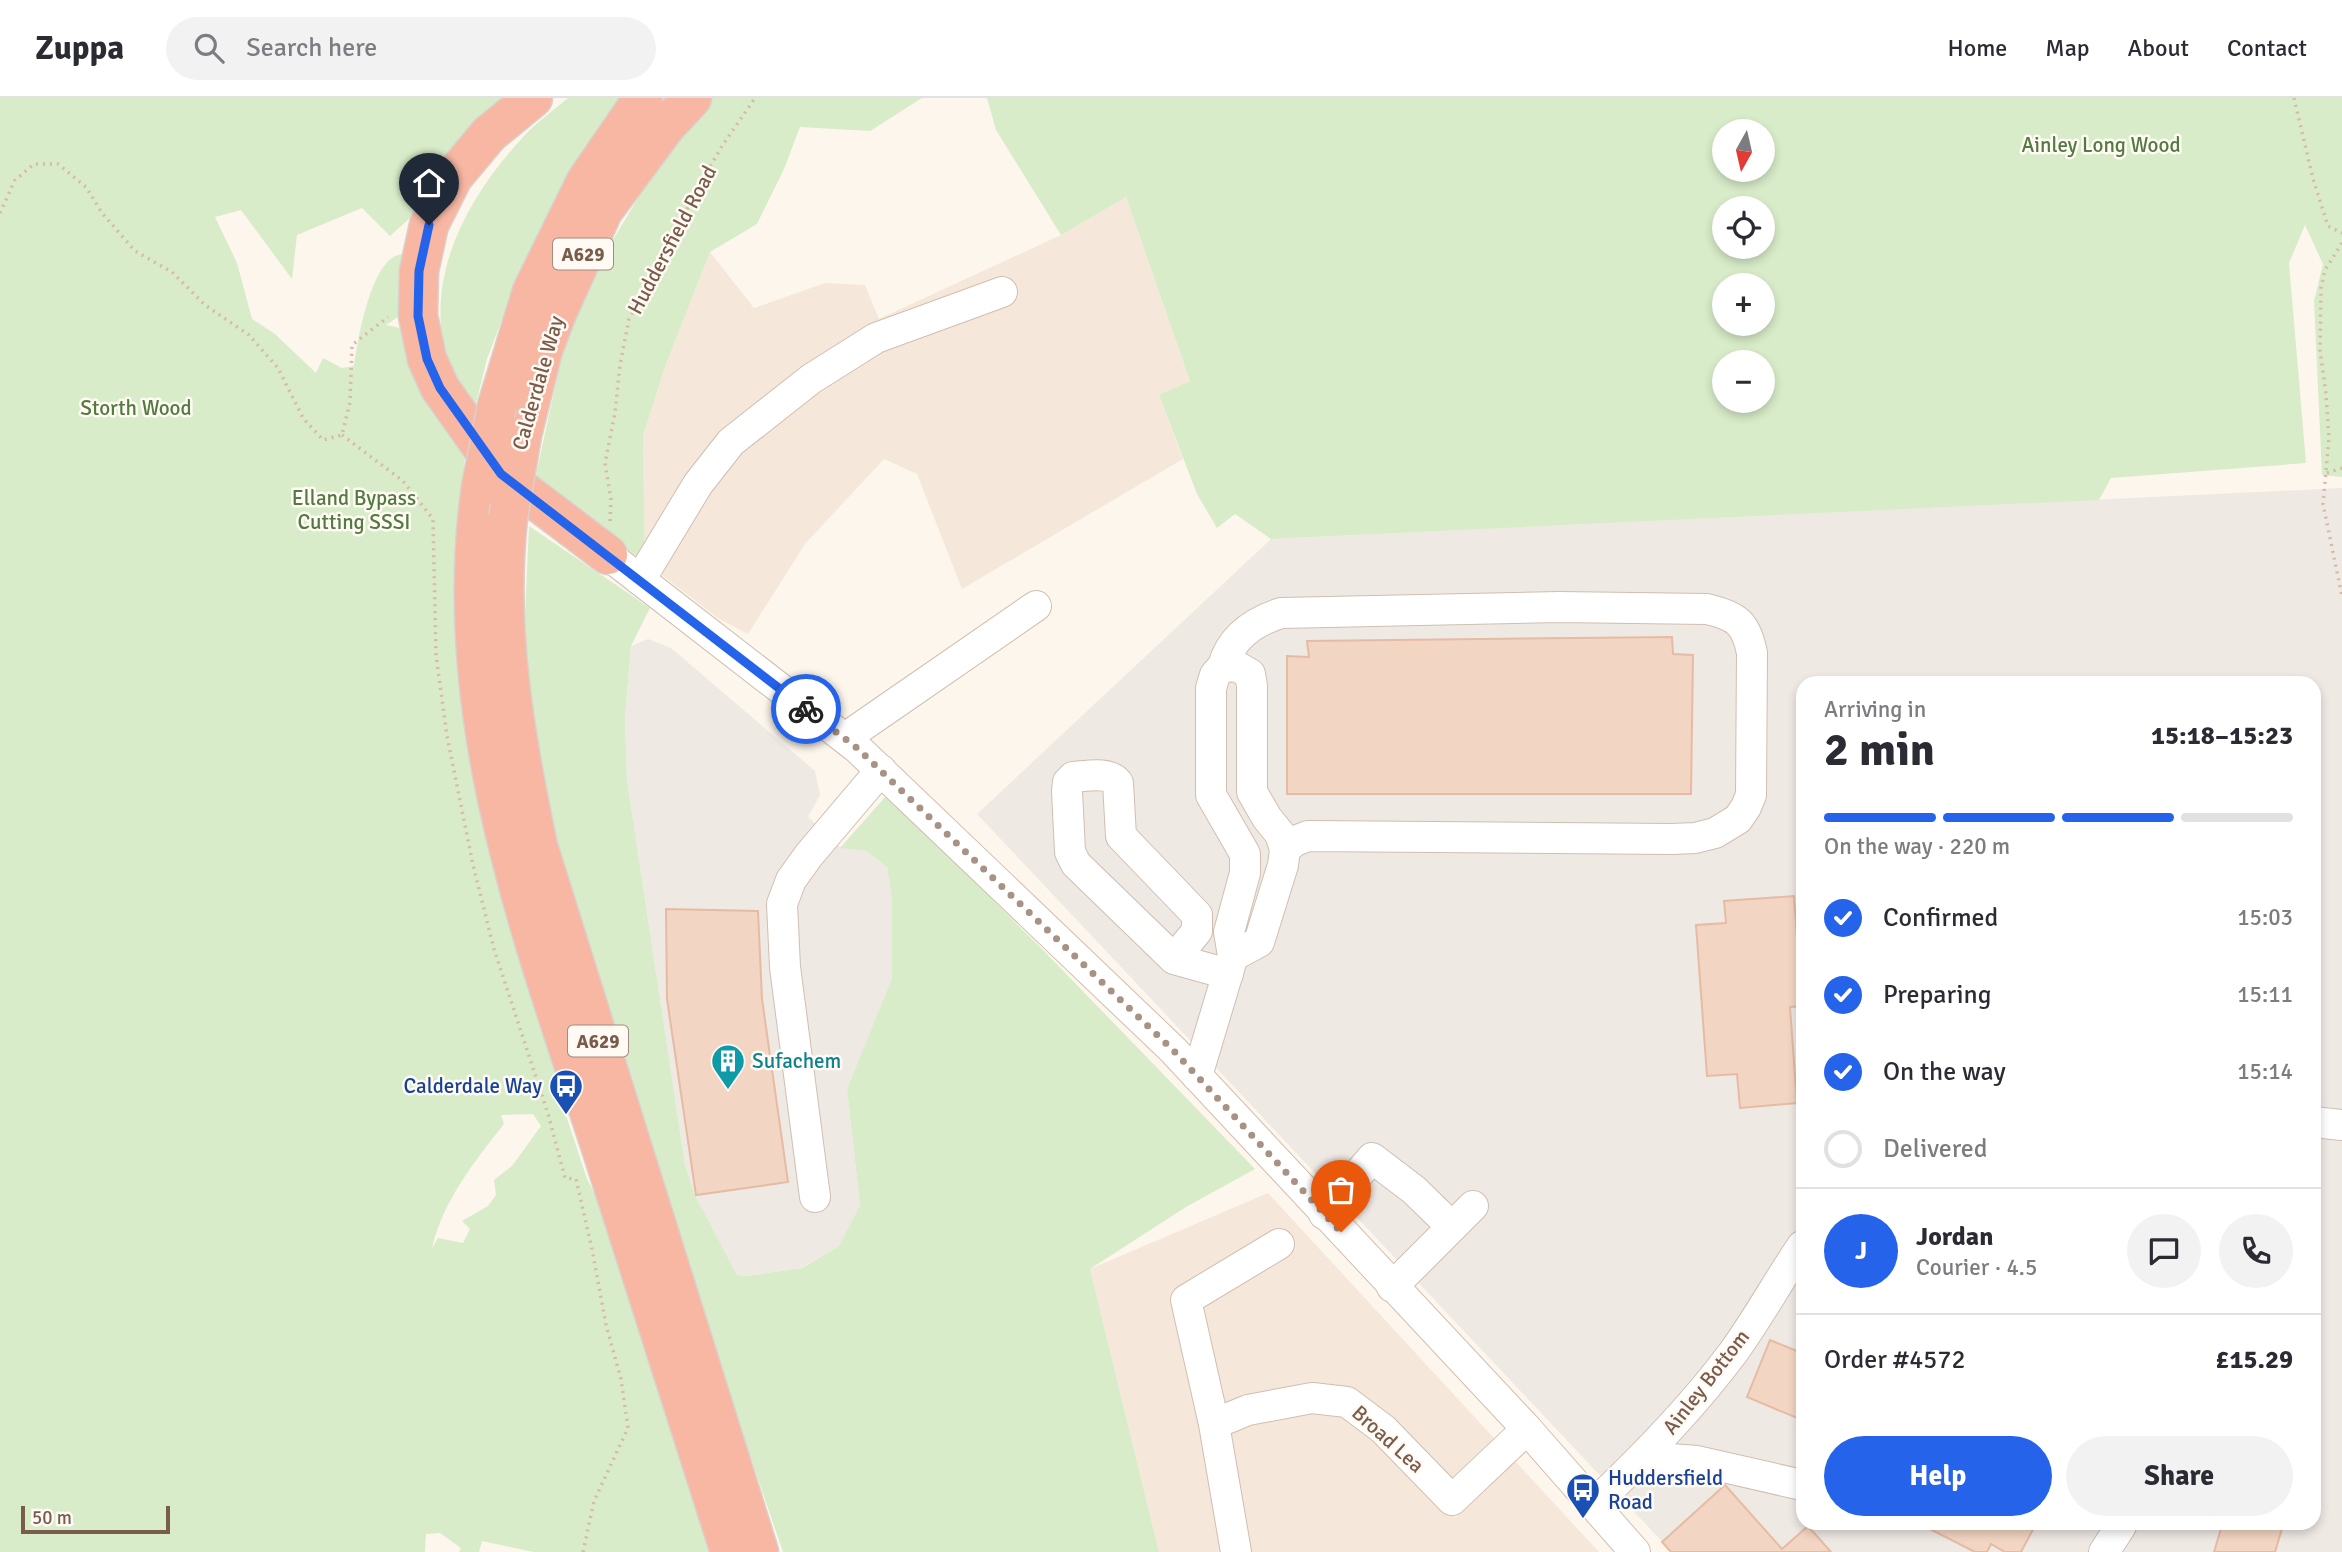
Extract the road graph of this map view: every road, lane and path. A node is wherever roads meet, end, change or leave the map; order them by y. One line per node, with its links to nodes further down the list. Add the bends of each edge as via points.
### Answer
1 (533, 98): 10 (highway, via 489,134 453,177 429,225 419,271)
2 (643, 98): 41 (highway, Calderdale Way / A629, bridge, via 586,181 532,291 497,406 481,487 472,614 482,722 513,869)
3 (692, 98): 42 (highway, Calderdale Way / A629, bridge, via 603,211 542,350 508,518 503,605 508,680 538,846)
4 (755, 98): 14 (path, Huddersfield Road, via 693,196 662,264 629,319 605,463 611,500)
5 (2294, 98): 7 (path, via 2328,226)
6 (0, 213): 11 (path, via 15,180 34,164 58,164 86,187 135,251 172,272 205,306 248,335 278,368 303,418 323,440)
7 (2342, 233)
8 (2342, 243): 13 (path, via 2325,270 2321,288)
9 (1002, 292): 15 (street, via 876,338 811,379 741,434 698,484)
10 (418, 316): 11 (path, via 388,317 352,345 350,402); 14 (highway, via 427,359 440,388 501,474)
11 (342, 435): 40 (path, via 403,481 433,519 438,669 473,865 494,949 565,1178 576,1179 621,1379 628,1428 594,1501)
12 (2342, 468): 13 (path)
13 (2327, 472): 16 (path, via 2323,505)
14 (608, 555): 15 (street)
15 (640, 580): 19 (street)
16 (2342, 596)
17 (1036, 606): 19 (street)
18 (1223, 666): 21 (street, via 1250,674 1252,792); 21 (street, via 1243,633 1258,620 1281,613 1707,609 1726,613 1748,635 1752,653 1751,795 1738,819 1715,832 1695,838 1658,839 1308,836); 23 (street, via 1211,688 1211,795 1245,854 1245,873 1229,932)
19 (845, 738): 20 (street)
20 (881, 771): 24 (street); 27 (street, via 790,880 782,904 785,967)
21 (1285, 849): 23 (street, via 1259,942)
22 (1174, 959): 22 (street, via 1076,864 1070,852 1068,803 1068,782 1073,777 1114,778 1121,836 1197,915 1197,931); 23 (street)
23 (1231, 965): 24 (street)
24 (1197, 1076): 29 (street)
25 (2321, 1123): 26 (street)
26 (2342, 1125)
27 (815, 1197)
28 (1473, 1206): 30 (street)
29 (1324, 1214): 30 (street, via 1372,1158 1414,1190); 33 (street)
30 (1451, 1227): 33 (street)
31 (1279, 1244): 34 (street, via 1186,1300)
32 (1796, 1255): 36 (street, Ainley Bottom, via 1734,1352)
33 (1392, 1287): 35 (street)
34 (1214, 1424): 35 (street, Broad Lea, via 1248,1410 1312,1398 1347,1402 1383,1429 1452,1500); 43 (street)
35 (1527, 1429): 38 (street)
36 (1644, 1457): 37 (street, via 1697,1461); 38 (street, Ainley Bottom)
37 (1796, 1484)
38 (1593, 1506): 44 (street)
39 (2118, 1530): 45 (street)
40 (583, 1552)
41 (730, 1552)
42 (760, 1552)
43 (1236, 1552)
44 (1634, 1552)
45 (2104, 1552)

